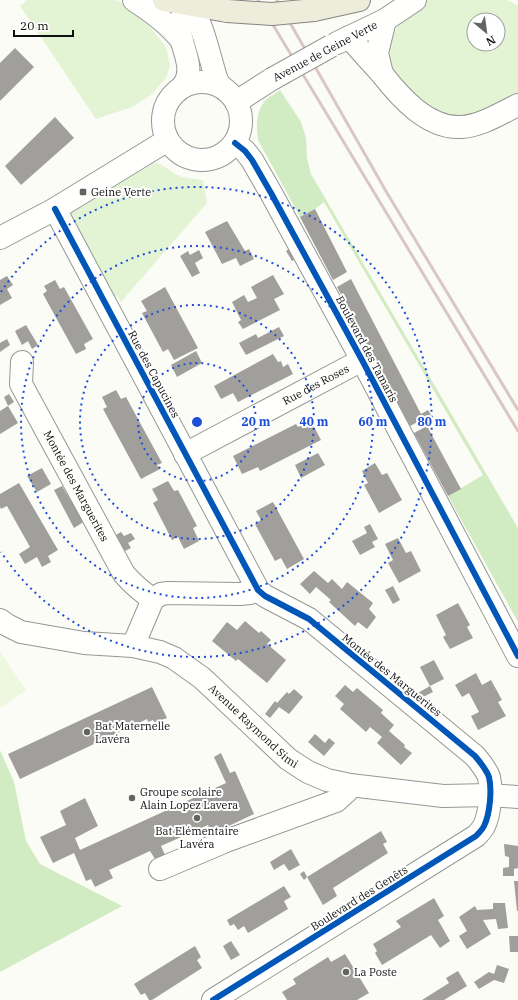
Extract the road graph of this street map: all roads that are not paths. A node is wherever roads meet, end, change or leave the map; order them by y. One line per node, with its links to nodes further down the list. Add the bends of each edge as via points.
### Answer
1 (134, 0): 7 (street, via 167,24)
2 (164, 0): 5 (main road)
3 (360, 0): 5 (main road, bridge, via 314,10 272,14 228,11)
4 (415, 0): 6 (street, Avenue de Geine Verte)
5 (191, 1): 7 (street, via 180,22); 11 (street)
6 (385, 20): 8 (street, Avenue de Geine Verte); 9 (street, via 377,53)
7 (182, 41): 10 (street, via 189,72)
8 (340, 41): 9 (street); 12 (street, Avenue de Geine Verte, bridge)
9 (382, 74): 13 (street, via 411,106 443,125 461,127 474,124)
10 (183, 86): 11 (street, via 196,81); 14 (street, via 165,106 162,119)
11 (220, 86): 12 (street)
12 (236, 102): 15 (street, via 240,110 241,123)
13 (518, 104)
14 (166, 141): 15 (street, via 184,157 197,161 222,155); 16 (street)
15 (235, 143): 18 (street, Boulevard des Tamaris, via 245,150 261,175)
16 (55, 209): 17 (street); 20 (street, Rue des Capucines)
17 (2, 231)
18 (362, 360): 20 (street, Rue des Roses); 25 (street, Boulevard des Tamaris)
19 (22, 362): 22 (street, Montée des Marguerites, via 20,384 120,566 133,585)
20 (185, 454): 21 (street, Rue des Capucines)
21 (258, 590): 22 (street, via 240,594 168,593); 27 (street, Montée des Marguerites, via 272,601 309,619 475,756 484,766 488,776)
22 (153, 599): 24 (street)
23 (0, 620): 24 (street, Avenue Raymond Simi, via 21,632 84,643)
24 (133, 646): 26 (street, Avenue Raymond Simi, via 174,658 202,678 288,760 327,780)
25 (518, 656)
26 (350, 785): 27 (street, Avenue Raymond Simi, via 443,796); 29 (street, via 336,801)
27 (490, 795): 28 (street, Avenue Raymond Simi); 30 (street, Boulevard des Genêts, via 487,820 484,828 476,836)
28 (518, 798)
29 (160, 868)
30 (213, 1000)

